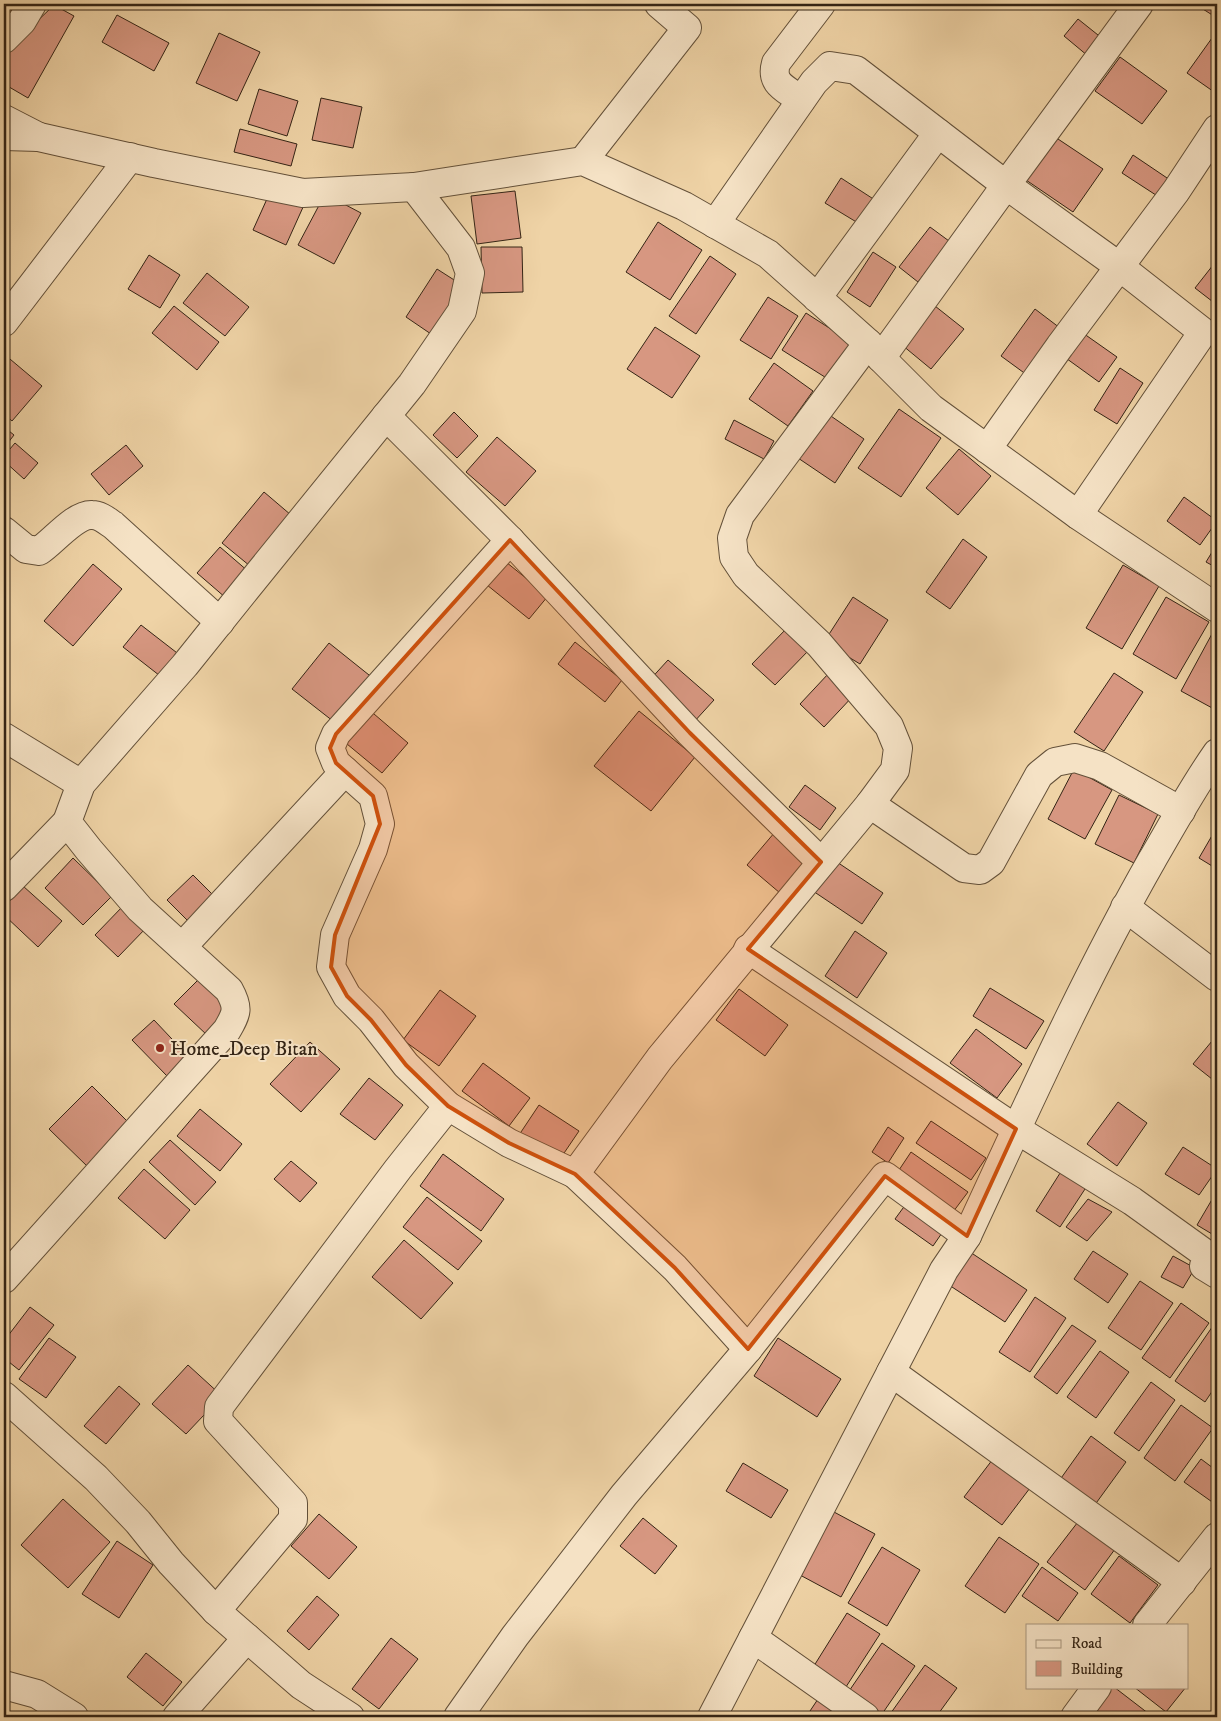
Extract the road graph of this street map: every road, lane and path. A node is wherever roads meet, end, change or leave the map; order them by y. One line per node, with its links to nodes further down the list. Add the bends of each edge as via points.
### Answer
1 (32, 4): 5 (street, via 22,21)
2 (659, 4): 13 (street, via 687,28)
3 (821, 4): 6 (street, via 776,63 773,73 776,81)
4 (1139, 4): 14 (street)
5 (4, 38)
6 (801, 100): 9 (street, via 830,66 856,70); 16 (street)
7 (4, 119): 11 (street)
8 (1217, 128): 17 (street)
9 (938, 132): 14 (street); 18 (street)
10 (4, 136): 11 (street)
11 (39, 137): 12 (street)
12 (130, 157): 15 (street, via 303,193); 19 (street)
13 (584, 161): 15 (street); 16 (street)
14 (1006, 185): 17 (street); 20 (street)
15 (414, 187): 21 (street, via 462,248 470,273 462,311)
16 (716, 224): 18 (street, via 768,254)
17 (1120, 267): 22 (street); 23 (street, via 1203,332)
18 (817, 298): 20 (street)
19 (4, 322)
20 (874, 351): 22 (street, via 931,408); 32 (street, via 740,515 732,538 734,557 746,575 819,644 889,726 898,748 895,770)
21 (386, 416): 25 (street); 27 (street)
22 (987, 449): 23 (street)
23 (1078, 515): 26 (street)
24 (4, 531): 27 (street, via 26,549 39,551 78,518 91,514 101,517)
25 (510, 540): 30 (street, via 336,734 330,748 336,763); 35 (street, via 690,734)
26 (1217, 608)
27 (220, 622): 31 (street)
28 (4, 737): 31 (street)
29 (1214, 767): 33 (street)
30 (345, 770): 38 (street); 41 (street, via 373,796 380,824 373,848 334,935 331,968 347,996 371,1020 406,1065)
31 (81, 784): 34 (street)
32 (870, 804): 33 (street, via 964,868 980,870 991,862 1039,775 1055,762 1075,758 1100,766); 35 (street)
33 (1180, 811): 37 (street)
34 (67, 822): 36 (street); 38 (street, via 140,909)
35 (821, 862): 39 (street)
36 (4, 888)
37 (1125, 907): 40 (street); 42 (street)
38 (182, 947): 46 (street, via 229,990 236,1003 234,1018 227,1030)
39 (748, 949): 42 (street); 43 (street, via 660,1058)
40 (1217, 977)
41 (448, 1106): 43 (street, via 509,1143); 52 (street, via 219,1407 218,1421 293,1503 292,1519)
42 (1016, 1129): 44 (street); 45 (street, via 1132,1200 1210,1257 1204,1266)
43 (575, 1174): 47 (street, via 675,1268)
44 (968, 1236): 47 (street, via 885,1176); 48 (street, via 944,1270)
45 (1217, 1274)
46 (4, 1279)
47 (748, 1349): 61 (street, via 624,1495 515,1636)
48 (891, 1372): 51 (street); 55 (street)
49 (6, 1403): 52 (street, via 96,1478)
50 (1217, 1538): 51 (street)
51 (1182, 1582): 53 (street)
52 (216, 1611): 54 (street)
53 (1148, 1624)
54 (247, 1638): 59 (street); 60 (street, via 301,1684)
55 (753, 1638): 62 (street); 63 (street)
56 (4, 1685): 58 (street, via 37,1694)
57 (1096, 1688): 64 (street)
58 (74, 1717)
59 (177, 1717)
60 (350, 1717)
61 (458, 1717)
62 (712, 1717)
63 (865, 1717)
64 (1075, 1717)

